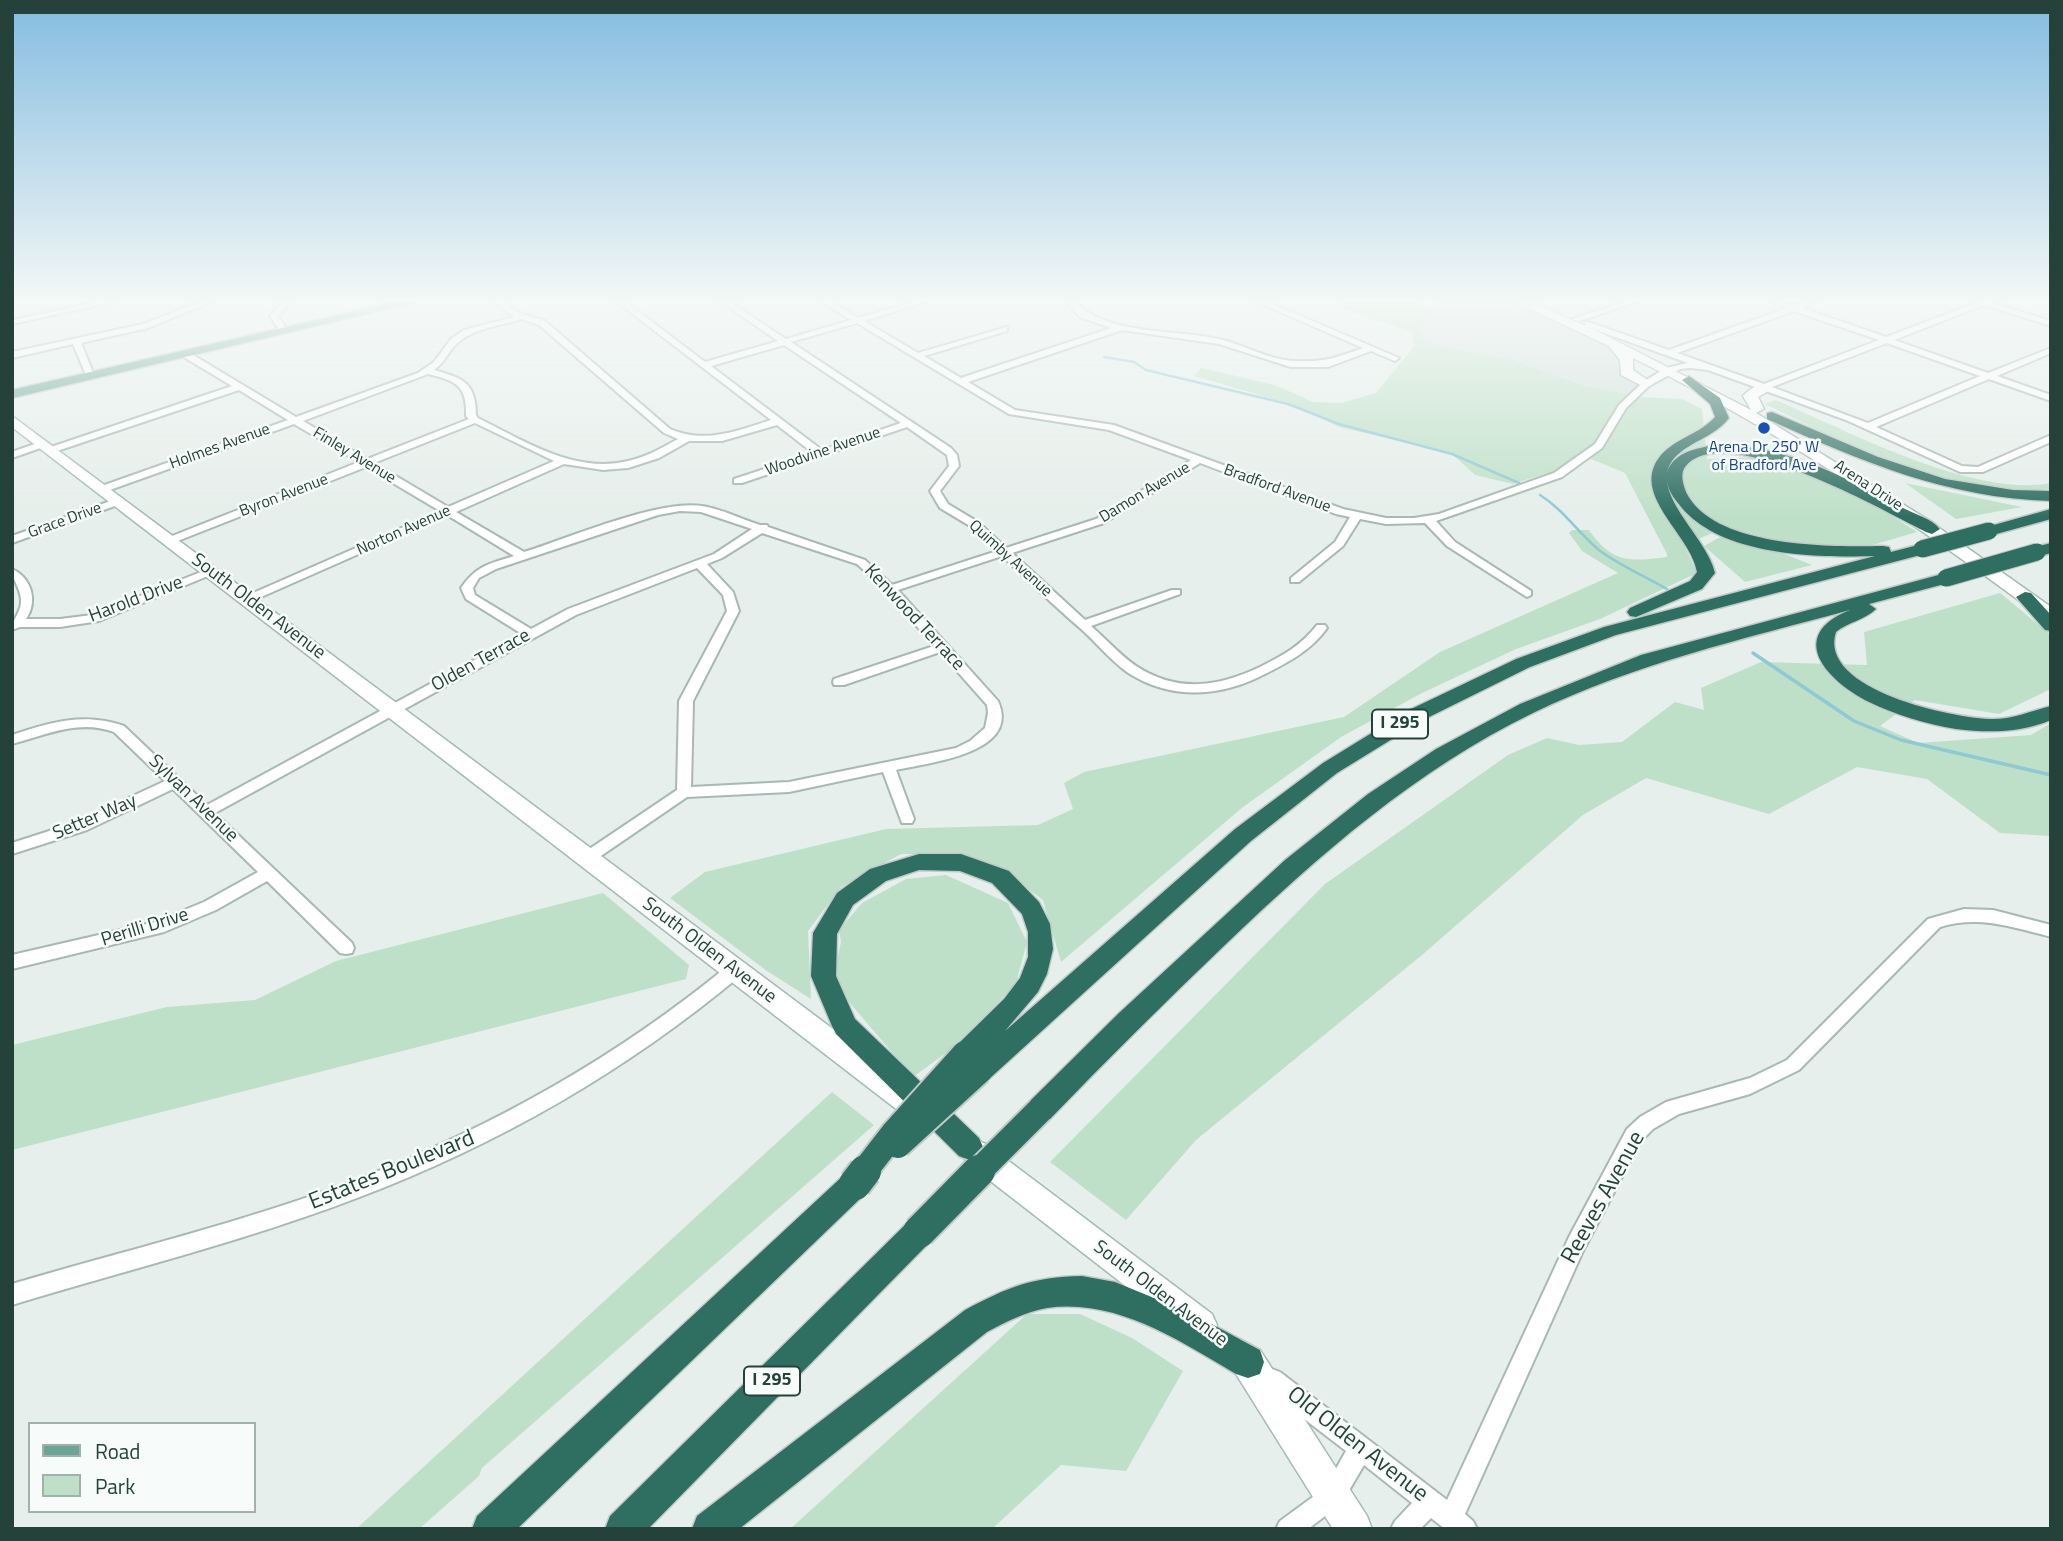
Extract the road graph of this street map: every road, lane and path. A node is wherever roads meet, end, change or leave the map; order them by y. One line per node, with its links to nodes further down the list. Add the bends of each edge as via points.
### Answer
1 (95, 374): 19 (main road)
2 (218, 374): 23 (street, Finley Avenue)
3 (419, 374): 30 (street, Holmes Avenue)
4 (438, 374): 31 (street, via 464,385 472,397)
5 (601, 374): 36 (street, via 667,431)
6 (716, 374): 32 (street)
7 (833, 374): 33 (street, Quimby Avenue)
8 (945, 374): 21 (street, Bradford Avenue)
9 (983, 374): 21 (street)
10 (1627, 374): 22 (main road)
11 (1674, 374): 22 (street, Bradford Avenue)
12 (1681, 374): 76 (highway, via 1721,408 1722,418 1662,464 1659,481 1664,498 1704,558 1703,579)
13 (1682, 374): 51 (main road, Arena Drive, via 1815,451)
14 (1683, 374): 27 (main road, Arena Drive)
15 (1728, 374): 24 (street)
16 (1799, 374): 24 (street)
17 (1983, 374): 20 (street)
18 (1994, 374): 20 (street)
19 (90, 375): 25 (main road)
20 (1989, 376): 26 (street); 34 (street)
21 (959, 382): 40 (street, Bradford Avenue, via 1012,412 1111,427)
22 (1646, 384): 49 (street, Bradford Avenue, via 1622,407 1599,446 1572,467 1544,482)
23 (239, 387): 30 (street, Finley Avenue); 37 (street)
24 (1765, 387): 27 (main road, via 1750,396); 34 (street)
25 (12, 394)
26 (2051, 398)
27 (1756, 409): 28 (main road, Arena Drive)
28 (1772, 416): 45 (highway, via 1928,481 1984,492); 68 (main road, Arena Drive, via 1973,542)
29 (12, 420): 37 (main road, South Olden Avenue)
30 (293, 420): 42 (street, Finley Avenue); 44 (street, Holmes Avenue)
31 (475, 420): 41 (street); 42 (street, Byron Avenue)
32 (778, 421): 36 (street, via 724,438); 38 (street)
33 (908, 424): 38 (street, Woodvine Avenue); 56 (street, Quimby Avenue, via 952,455 954,466 935,491 939,501 974,524)
34 (1869, 426): 35 (street, via 1960,469 1979,470)
35 (2051, 438)
36 (686, 439): 41 (street, via 662,453 626,464 586,467)
37 (47, 447): 39 (street); 44 (main road, South Olden Avenue)
38 (820, 453): 43 (street, Woodvine Avenue)
39 (12, 455)
40 (1200, 460): 48 (street, Bradford Avenue); 56 (street, Damon Avenue, via 1100,521)
41 (560, 462): 46 (street, Norton Avenue)
42 (365, 464): 46 (street, Finley Avenue); 53 (street, Byron Avenue)
43 (738, 481)
44 (111, 495): 52 (street, Grace Drive); 53 (main road, South Olden Avenue)
45 (2051, 496)
46 (447, 512): 57 (street, Finley Avenue); 67 (street, Norton Avenue)
47 (2051, 514): 54 (highway, I 295, bridge)
48 (1356, 516): 49 (street, Bradford Avenue, via 1386,521); 61 (street, via 1339,544)
49 (1428, 519): 65 (street, via 1451,544)
50 (763, 527): 57 (street, Kenwood Terrace, via 702,509 668,509); 58 (street, Olden Terrace, via 736,547); 63 (street, Kenwood Terrace, via 861,562)
51 (1932, 529): 54 (highway, via 1833,480 1760,454 1700,453 1686,458 1677,470 1676,488 1685,505 1708,523 1746,539 1806,551); 66 (main road, Arena Drive)
52 (12, 540)
53 (171, 540): 59 (main road, South Olden Avenue)
54 (1919, 550): 76 (highway, I 295, via 1664,615)
55 (2046, 551): 62 (highway, I 295, bridge)
56 (1004, 553): 63 (street, Damon Avenue); 71 (street, Quimby Avenue)
57 (524, 557): 74 (street, Kenwood Terrace, via 482,572 467,588 470,597)
58 (700, 564): 74 (street, Olden Terrace, via 596,601); 83 (street, via 729,594 733,611 686,701)
59 (211, 571): 67 (main road, South Olden Avenue); 70 (street, Harold Drive, via 95,618)
60 (12, 572): 70 (street, via 28,592 24,613)
61 (1295, 580)
62 (1920, 585): 79 (highway, via 1828,630 1824,646 1843,674 1886,702 1948,721 2010,725); 102 (highway, I 295, bridge, via 1648,659 1527,708 1443,754 1365,807 1293,866 1124,1025)
63 (890, 589): 75 (street, Kenwood Terrace)
64 (1176, 592): 71 (street)
65 (1527, 593)
66 (2025, 597): 69 (main road, Arena Drive); 72 (highway)
67 (248, 599): 78 (main road, South Olden Avenue)
68 (2051, 601)
69 (2051, 616)
70 (15, 625)
71 (1082, 625): 73 (street, Quimby Avenue, via 1141,675 1164,685 1198,690 1243,681 1301,650)
72 (2051, 626)
73 (1321, 628)
74 (530, 635): 78 (street, Olden Terrace)
75 (942, 647): 77 (street); 81 (street, Kenwood Terrace, via 993,704 994,723 972,746)
76 (1522, 663): 93 (highway, I 295, via 1416,715 1295,793)
77 (839, 682)
78 (393, 710): 84 (street, Olden Terrace); 87 (main road, South Olden Avenue)
79 (2051, 712)
80 (12, 740): 82 (street, Sylvan Avenue, via 66,724 108,724)
81 (888, 768): 83 (street, Kenwood Terrace, via 789,787); 85 (street)
82 (176, 782): 84 (street, Sylvan Avenue); 86 (street, Setter Way, via 82,826)
83 (684, 792): 87 (street)
84 (206, 811): 88 (street, Sylvan Avenue)
85 (907, 818)
86 (12, 849)
87 (587, 858): 92 (main road, South Olden Avenue)
88 (269, 873): 90 (street, Sylvan Avenue); 91 (street, Perilli Drive, via 158,928)
89 (2051, 931): 100 (street, Reeves Avenue, via 1982,915 1934,923 1793,1065 1744,1088 1686,1100 1643,1125 1576,1244)
90 (346, 948)
91 (12, 962)
92 (735, 970): 94 (main road, South Olden Avenue); 95 (street, Estates Boulevard, via 698,1002 600,1070 521,1115 421,1163 286,1213)
93 (972, 1063): 94 (highway, via 1034,975 1042,944 1035,914 1014,887 967,864 912,863 875,876 832,913 821,951 824,988 845,1026); 101 (highway, I 295, bridge, via 855,1184)
94 (969, 1147): 96 (main road, South Olden Avenue)
95 (12, 1295)
96 (1248, 1362): 97 (street, Old Olden Avenue); 98 (main road, South Olden Avenue); 103 (highway, via 1155,1310 1079,1291 1025,1295 976,1321)
97 (1361, 1448): 98 (street); 99 (street, Old Olden Avenue)
98 (1333, 1496): 104 (street); 105 (main road, South Olden Avenue)
99 (1430, 1502): 100 (street, Old Olden Avenue); 106 (street)
100 (1458, 1523)
101 (490, 1529)
102 (623, 1529)
103 (710, 1529)
104 (1288, 1529)
105 (1354, 1529)
106 (1403, 1529)

